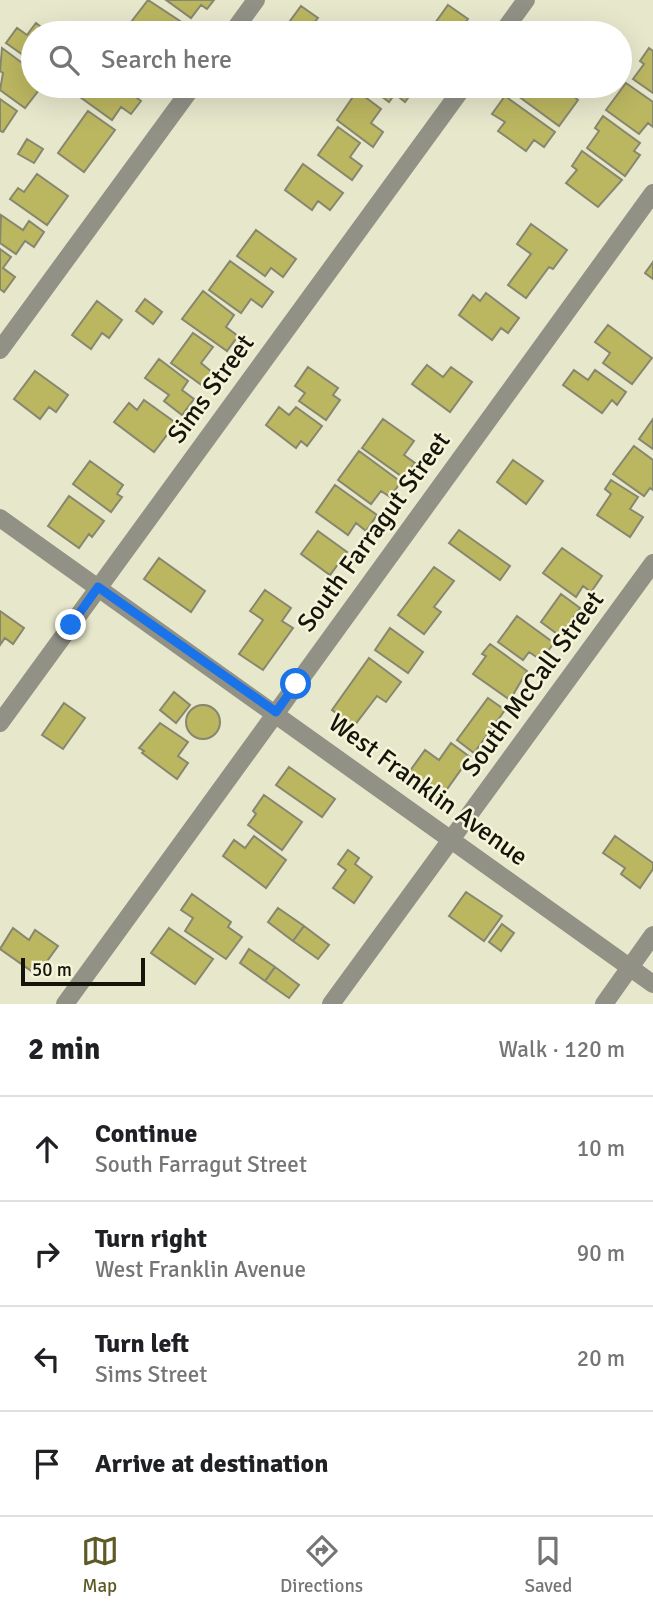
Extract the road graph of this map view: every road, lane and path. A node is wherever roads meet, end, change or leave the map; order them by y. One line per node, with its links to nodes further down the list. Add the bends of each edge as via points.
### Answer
1 (256, 0): 3 (street)
2 (526, 0): 4 (street)
3 (241, 21)
4 (511, 21)
5 (184, 98): 8 (street)
6 (455, 98): 11 (street, Sims Street)
7 (653, 193): 12 (street, South Farragut Street)
8 (0, 350)
9 (0, 518): 11 (street, West Franklin Avenue)
10 (653, 563): 14 (street, South McCall Street)
11 (98, 587): 12 (street, West Franklin Avenue); 13 (street, Sims Street)
12 (276, 712): 14 (street, West Franklin Avenue); 18 (street, South Farragut Street)
13 (0, 723)
14 (451, 840): 16 (street, West Franklin Avenue); 19 (street, South McCall Street)
15 (653, 935): 16 (street)
16 (630, 967): 17 (street, West Franklin Avenue); 20 (street)
17 (653, 984)
18 (65, 1004)
19 (331, 1004)
20 (604, 1004)

